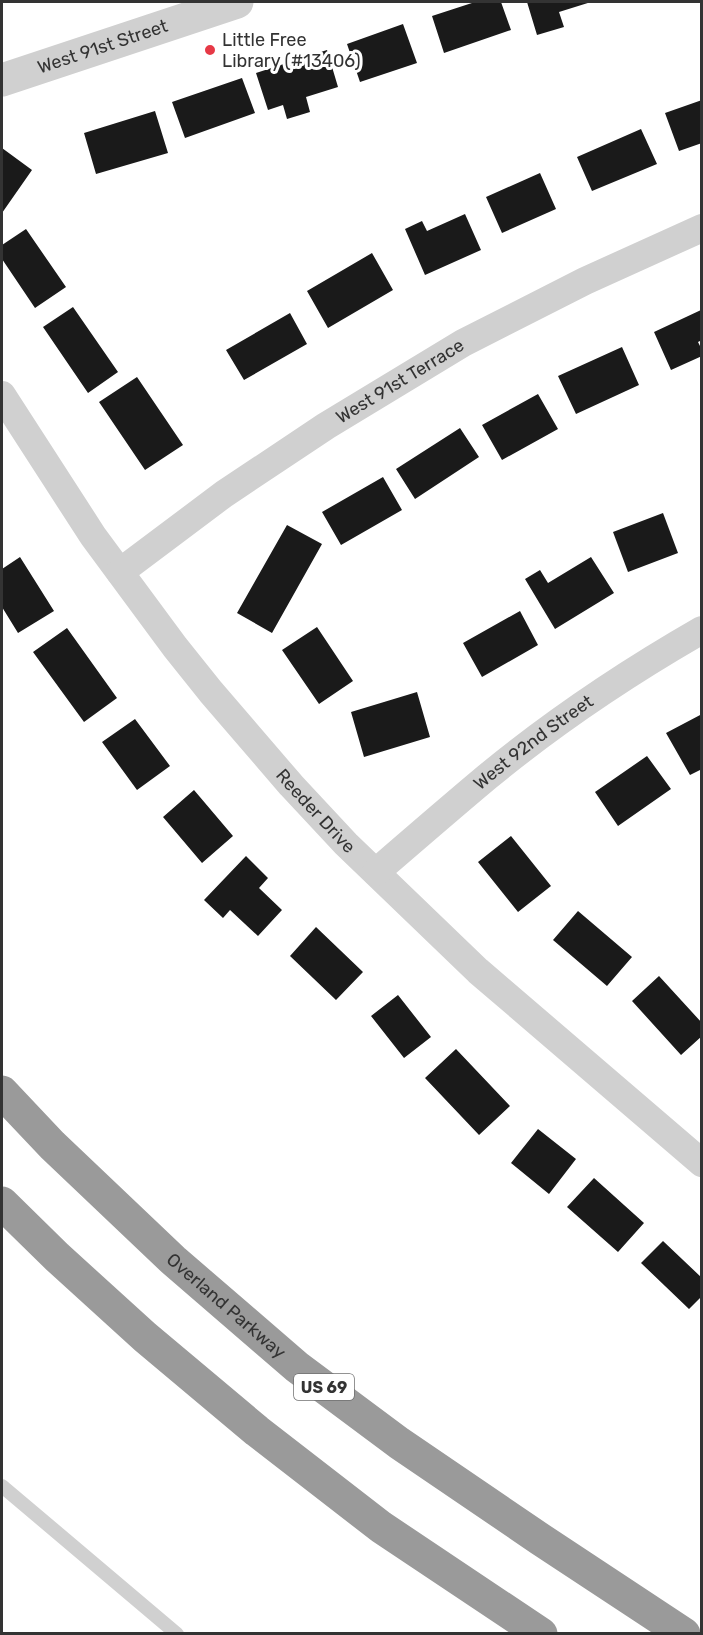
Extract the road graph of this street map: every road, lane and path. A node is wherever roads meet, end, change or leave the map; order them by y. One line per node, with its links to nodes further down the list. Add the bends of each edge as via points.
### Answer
1 (237, 2): 2 (street, West 91st Street)
2 (2, 80)
3 (702, 228): 5 (street, West 91st Terrace, via 463,343 326,426 224,494)
4 (2, 395): 5 (street, Reeder Drive)
5 (120, 572): 7 (street, Reeder Drive, via 211,692 291,784)
6 (702, 630): 7 (street, West 92nd Street, via 568,716 488,777)
7 (376, 872): 9 (street, Reeder Drive, via 478,971)
8 (2, 1092): 14 (highway, Overland Parkway / US 69, via 173,1260 297,1367 399,1443)
9 (702, 1163)
10 (2, 1203): 13 (highway, via 145,1337 257,1431 381,1527)
11 (2, 1486): 12 (lane)
12 (177, 1634)
13 (541, 1634)
14 (684, 1634)

